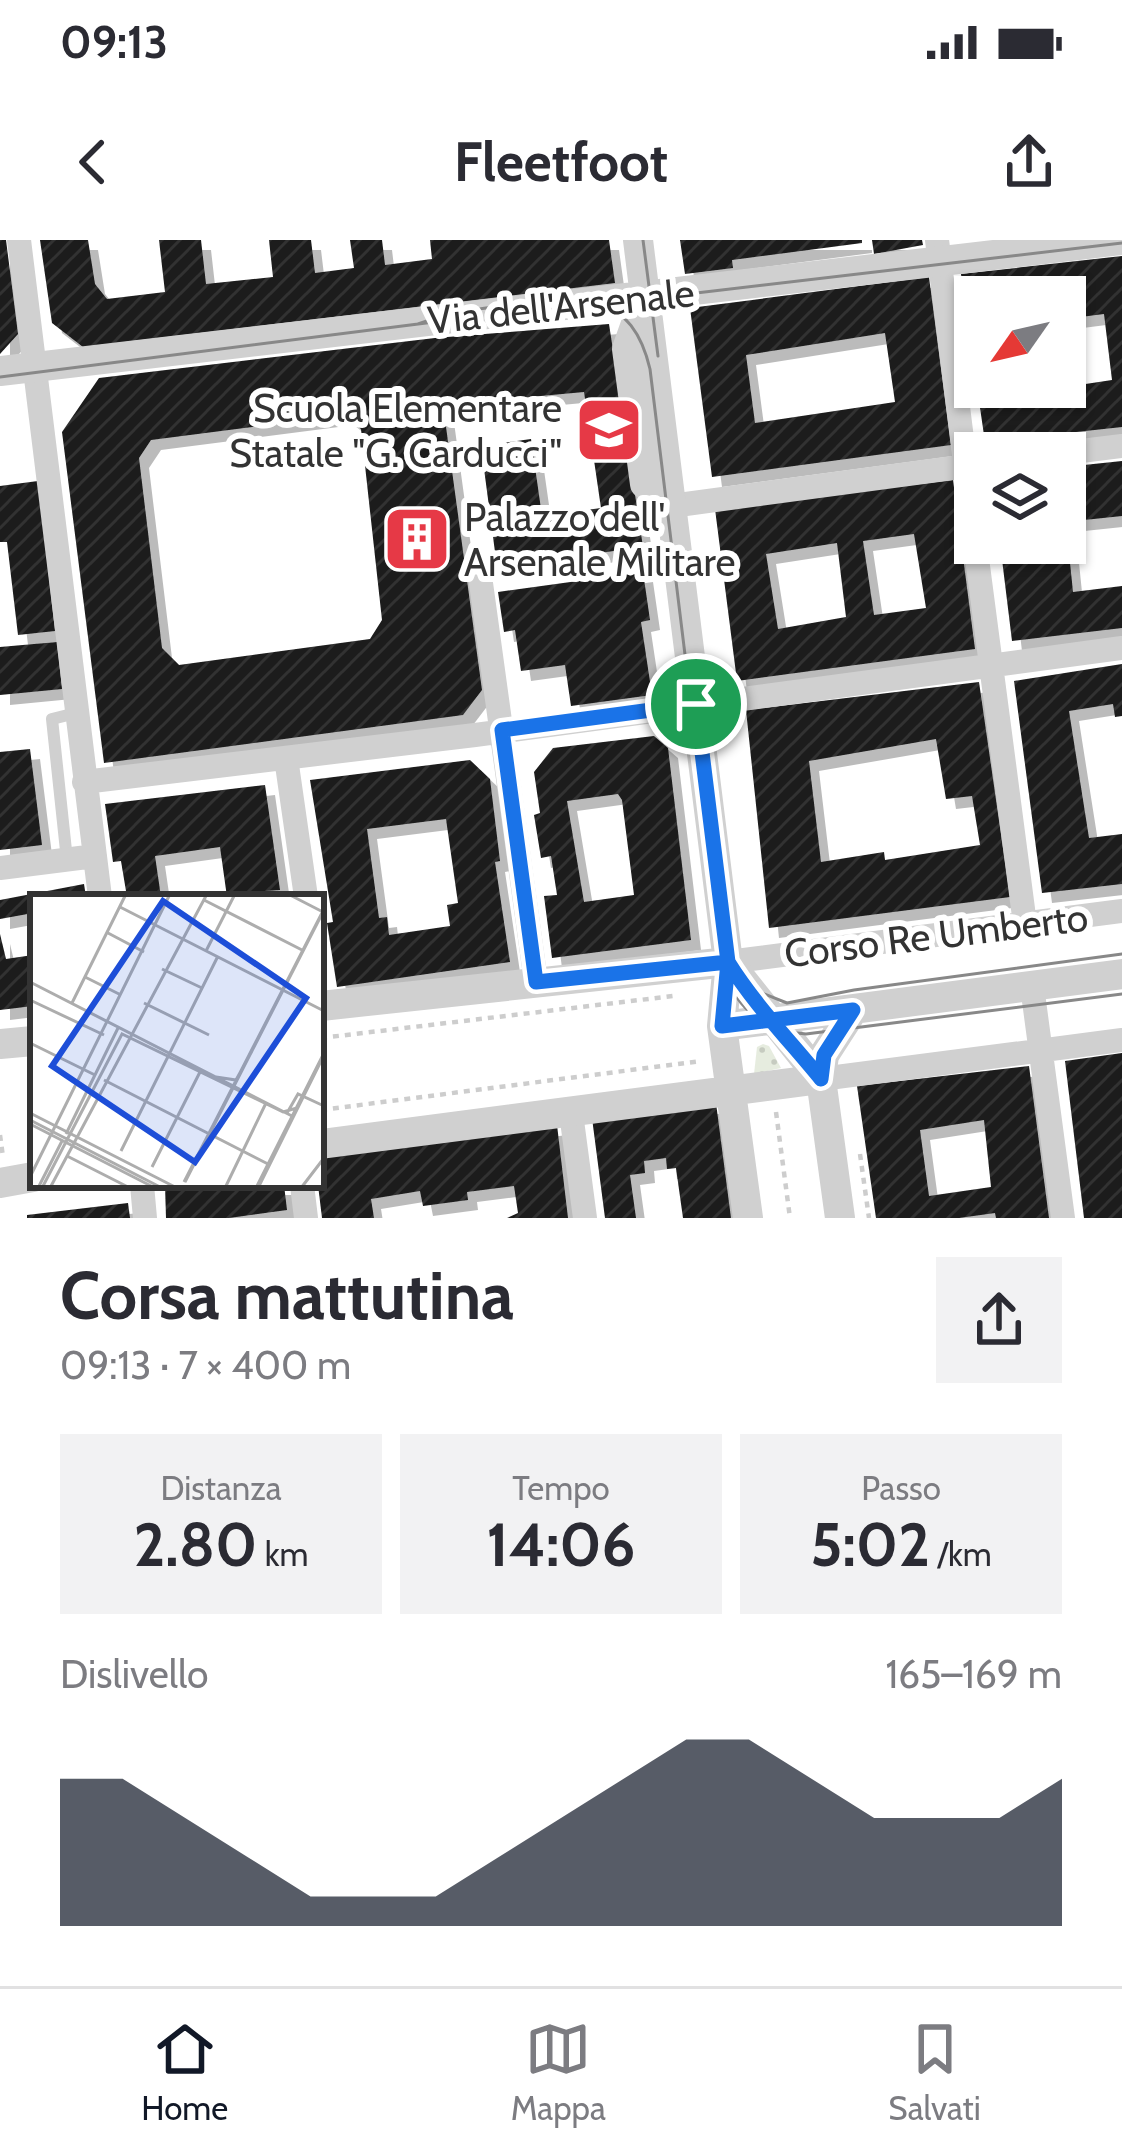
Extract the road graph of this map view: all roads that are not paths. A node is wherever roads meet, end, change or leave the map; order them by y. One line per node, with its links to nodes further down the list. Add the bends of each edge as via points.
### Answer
1 (20, 240): 6 (street)
2 (638, 240): 5 (street)
3 (1122, 240): 4 (street, Via dell'Arsenale)
4 (939, 251): 5 (street, Via dell'Arsenale); 8 (street)
5 (646, 296): 6 (street, Via dell'Arsenale); 12 (street)
6 (36, 368): 7 (street, Via dell'Arsenale); 18 (street)
7 (0, 371)
8 (965, 432)
9 (1122, 446): 10 (street)
10 (1086, 450)
11 (954, 468): 12 (street)
12 (671, 506): 17 (street)
13 (977, 564): 16 (street)
14 (480, 576): 19 (street)
15 (1122, 648): 16 (street)
16 (989, 665): 17 (street); 28 (street)
17 (696, 704): 19 (street); 29 (street)
18 (76, 712): 21 (street); 23 (lane, via 52,719)
19 (502, 730): 20 (street); 31 (street)
20 (286, 758): 21 (street); 26 (street)
21 (85, 782): 22 (street)
22 (95, 856): 23 (street); 25 (street)
23 (68, 860): 24 (street)
24 (0, 868)
25 (100, 894)
26 (306, 894)
27 (1122, 911): 28 (street, Corso Re Umberto)
28 (1025, 924): 29 (street, Corso Re Umberto)
29 (728, 962): 31 (street, Corso Re Umberto); 35 (street); 36 (street)
30 (1122, 974): 32 (street, Corso Re Umberto)
31 (536, 982): 33 (street, Corso Re Umberto)
32 (1032, 986): 34 (street, Corso Re Umberto); 40 (street)
33 (324, 1005)
34 (853, 1010): 35 (street, Corso Re Umberto); 41 (street, Corso Re Umberto, via 824,1055)
35 (775, 1020): 36 (street, Corso Re Umberto); 41 (street)
36 (722, 1026): 42 (street)
37 (1122, 1040): 40 (street)
38 (30, 1041): 39 (street)
39 (0, 1044)
40 (1041, 1050): 41 (street); 52 (street)
41 (821, 1079): 42 (street); 51 (street)
42 (730, 1090): 43 (street); 50 (street)
43 (571, 1113): 44 (street); 49 (street)
44 (324, 1144)
45 (142, 1188): 47 (street)
46 (302, 1188): 48 (street)
47 (146, 1218)
48 (306, 1218)
49 (585, 1218)
50 (748, 1218)
51 (840, 1218)
52 (1063, 1218)

